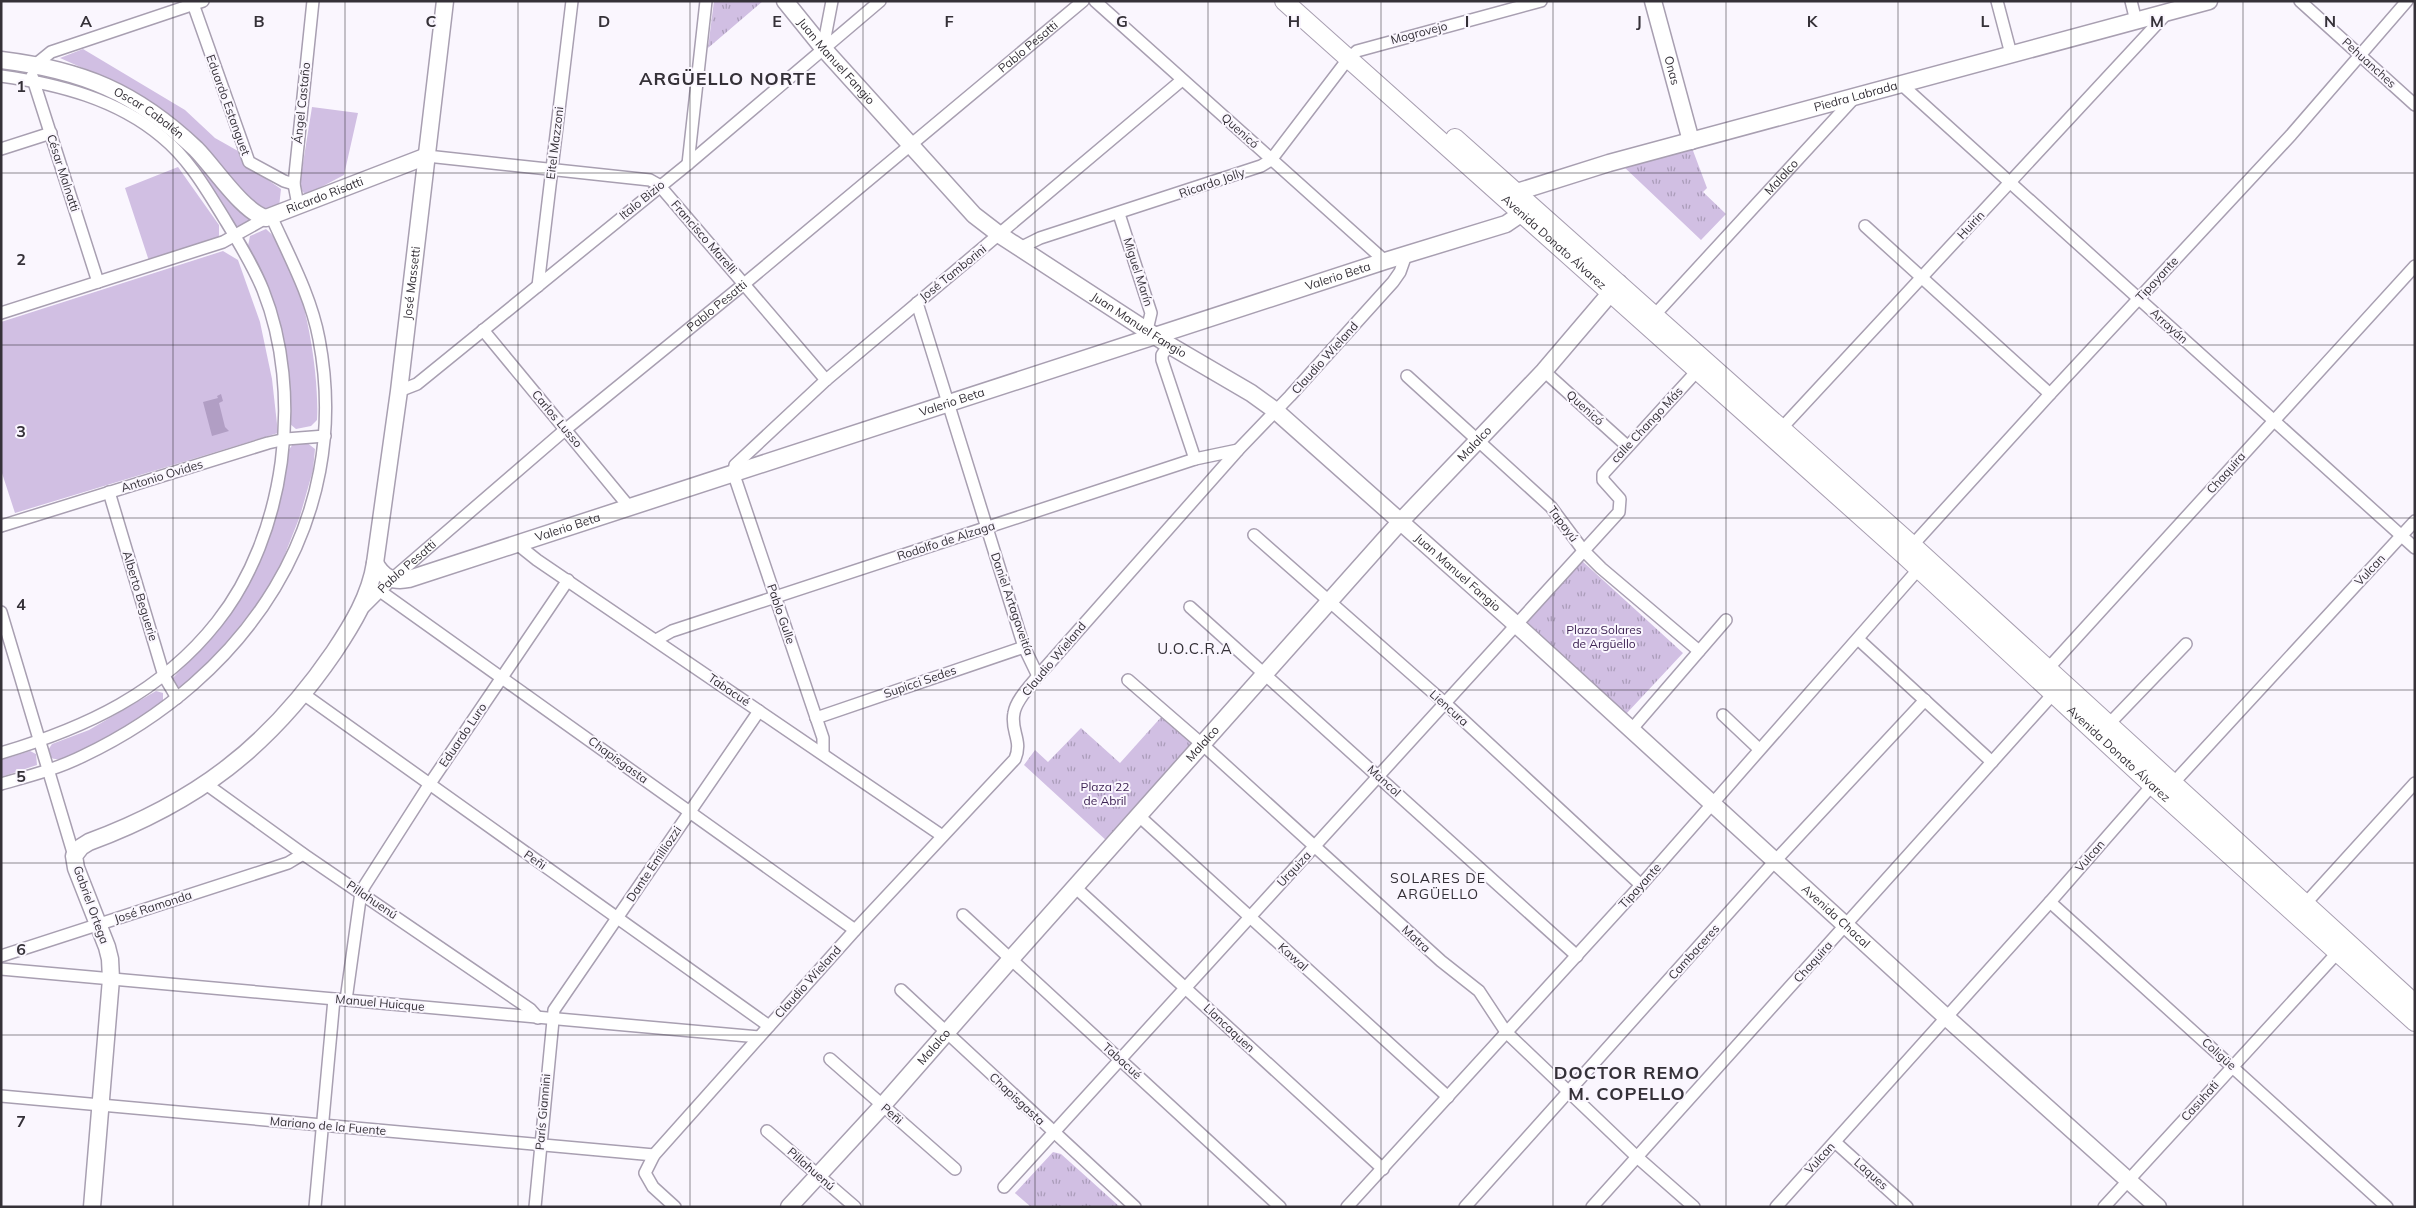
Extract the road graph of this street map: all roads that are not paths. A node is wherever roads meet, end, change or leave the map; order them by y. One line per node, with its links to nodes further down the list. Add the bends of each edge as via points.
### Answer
1 (313, 1): 42 (street, Ángel Castaño)
2 (445, 1): 37 (main road, José Massetti)
3 (572, 1): 40 (street, Eitel Mazzoni)
4 (706, 1): 39 (street)
5 (785, 1): 22 (main road, Juan Manuel Fangio)
6 (832, 1): 22 (street)
7 (880, 1): 22 (street, Italo Bizio)
8 (1083, 1): 35 (street, Pablo Pesatti)
9 (1095, 1): 29 (street, Quenicó)
10 (1284, 1): 24 (main road, Avenida Donato Álvarez)
11 (1300, 1): 24 (main road, Avenida Donato Álvarez)
12 (1653, 1): 34 (main road, Onas)
13 (1997, 1): 23 (street)
14 (2131, 1): 21 (street)
15 (2209, 1): 20 (main road, Piedra Labrada)
16 (2300, 1): 25 (street, Pehuanches)
17 (2407, 1): 25 (street, Tipayante)
18 (196, 2): 27 (street, via 51,52); 42 (street, Eduardo Estanguet, via 249,162)
19 (1534, 2): 24 (street, Mogrovejo)
20 (2168, 12): 21 (main road, Piedra Labrada); 41 (street, Huirin)
21 (2136, 21): 23 (main road, Piedra Labrada)
22 (823, 48): 35 (main road, Juan Manuel Fangio); 39 (street, Italo Bizio)
23 (2011, 54): 30 (main road, Piedra Labrada)
24 (1352, 55): 38 (street, Ricardo Jolly); 44 (main road, Avenida Donato Álvarez)
25 (2360, 56): 32 (street, Pehuanches); 60 (street, Tipayante)
26 (1, 60): 27 (main road, Oscar Cabalén)
27 (32, 70): 28 (street); 33 (street, César Malnatti); 47 (main road, Oscar Cabalén, via 60,70 93,80 149,111 196,149 252,212); 50 (street, via 122,110 163,137 193,169)
28 (1, 76)
29 (1182, 80): 38 (street, Quenicó); 49 (street, José Tamborini)
30 (1901, 84): 31 (main road, Piedra Labrada); 41 (street, Arrayán)
31 (1856, 96): 34 (main road, Piedra Labrada); 63 (street, Malalco)
32 (2415, 105)
33 (51, 133): 36 (street); 56 (street, César Malnatti)
34 (1691, 141): 44 (main road, Piedra Labrada, via 1609,163)
35 (910, 145): 49 (main road, Juan Manuel Fangio, via 974,215); 57 (street, Pablo Pesatti)
36 (1, 149)
37 (427, 156): 40 (street, Ricardo Risatti); 45 (main road, Ricardo Risatti); 70 (main road, José Massetti)
38 (1271, 160): 46 (street, Ricardo Jolly); 53 (street, Quenicó)
39 (688, 164): 43 (street, Italo Bizio)
40 (552, 169): 43 (street, Ricardo Risatti, via 650,180); 58 (street, Eitel Mazzoni)
41 (2010, 183): 55 (street, Huirin); 60 (street, Arrayán)
42 (294, 184): 45 (street, Ángel Castaño)
43 (660, 186): 57 (street, Francisco Marelli); 58 (street, Italo Bizio)
44 (1520, 203): 52 (main road, Valerio Beta, via 1506,224); 59 (main road, Avenida Donato Álvarez)
45 (298, 205): 47 (main road, Ricardo Risatti)
46 (1119, 214): 51 (street, Ricardo Jolly, via 1040,238); 65 (street, Miguel Marín)
47 (269, 217): 50 (street, Ricardo Risatti); 77 (street, via 313,312 324,374)
48 (1865, 226): 55 (street)
49 (1000, 235): 51 (main road, Juan Manuel Fangio); 61 (street, José Tamborini)
50 (235, 236): 56 (street, Ricardo Risatti); 78 (street, via 263,289 277,335 285,388)
51 (1020, 248): 65 (main road, Juan Manuel Fangio)
52 (1406, 254): 53 (main road, Valerio Beta); 73 (street, Claudio Wieland, via 1393,282)
53 (1385, 261): 65 (main road, Valerio Beta)
54 (2415, 266): 74 (street, Chaquira)
55 (1922, 278): 71 (street); 76 (street, Huirin)
56 (98, 282): 62 (street, Ricardo Risatti)
57 (744, 284): 69 (street, Francisco Marelli); 75 (street, Pablo Pesatti)
58 (538, 286): 64 (street, Italo Bizio)
59 (1615, 289): 63 (main road, Avenida Donato Álvarez); 66 (main road, Malalco)
60 (2139, 299): 71 (street, Tipayante); 74 (street, Arrayán)
61 (918, 303): 69 (street, José Tamborini); 72 (street, Daniel Artagaveitía)
62 (1, 313)
63 (1650, 320): 67 (main road, Avenida Donato Álvarez); 76 (main road, Avenida Donato Álvarez)
64 (483, 330): 70 (street, Italo Bizio, via 418,384); 75 (street, Carlos Lusso)
65 (1157, 337): 72 (main road, Valerio Beta); 73 (main road, Juan Manuel Fangio); 82 (street, Miguel Marín)
66 (1544, 371): 79 (main road, Malalco); 80 (street, Quenicó)
67 (1697, 371): 76 (main road, Avenida Donato Álvarez); 80 (street, calle Chango Más)
68 (1406, 376): 79 (street, Tapayú)
69 (826, 380): 83 (street, José Tamborini, via 740,459 735,465)
70 (399, 391): 96 (main road, José Massetti)
71 (2050, 394): 95 (street, Tipayante)
72 (948, 404): 83 (main road, Valerio Beta); 89 (street, Daniel Artagaveitía)
73 (1276, 411): 81 (street, Claudio Wieland); 87 (main road, Juan Manuel Fangio)
74 (2274, 421): 91 (street, Arrayán); 115 (street, Chaquira)
75 (566, 428): 85 (street, Carlos Lusso); 98 (street, Pablo Pesatti)
76 (1777, 434): 95 (main road, Avenida Donato Álvarez)
77 (325, 436): 78 (street, Antonio Ovides); 122 (street, via 316,491 308,516 292,559 276,588 236,642)
78 (286, 439): 84 (street, Antonio Ovides); 116 (street, via 267,524 247,572 217,623)
79 (1477, 441): 87 (main road, Malalco); 94 (street, Tapayú, via 1551,506)
80 (1627, 446): 94 (street, calle Chango Más, via 1603,474 1602,480 1620,500 1620,508)
81 (1238, 450): 82 (street, Rodolfo de Alzaga); 117 (street, Claudio Wieland)
82 (1195, 459): 89 (street, Rodolfo de Alzaga)
83 (734, 475): 85 (main road, Valerio Beta); 101 (street, Pablo Gulle)
84 (109, 492): 88 (street, Antonio Ovides); 116 (street, Alberto Beguerie)
85 (630, 508): 92 (main road, Valerio Beta)
86 (2415, 521): 91 (street, Vulcan)
87 (1400, 522): 102 (main road, Malalco); 107 (main road, Juan Manuel Fangio)
88 (1, 526)
89 (986, 528): 101 (street, Rodolfo de Alzaga); 112 (street, Daniel Artagaveitía)
90 (1254, 535): 102 (street, Liencura)
91 (2401, 536): 93 (street, Arrayán); 138 (street, Vulcan)
92 (517, 544): 98 (main road, Valerio Beta, via 409,579); 99 (street, Tabacué)
93 (2415, 548)
94 (1583, 550): 107 (street, Urquiza); 113 (street, Tapayú)
95 (1908, 551): 97 (main road, Avenida Donato Álvarez)
96 (375, 563): 98 (main road, via 383,575); 105 (main road, Pablo Pesatti, via 370,588)
97 (1923, 564): 108 (street, Tipayante); 115 (main road, Avenida Donato Álvarez)
98 (392, 579): 100 (street, Pablo Pesatti)
99 (568, 580): 109 (street, Tabacué); 118 (street, Eduardo Luro)
100 (380, 591): 105 (street, Pablo Pesatti); 118 (street, Chapisgasta)
101 (775, 596): 109 (street, Rodolfo de Alzaga, via 672,631); 127 (street, Pablo Gulle)
102 (1331, 602): 114 (main road, Malalco); 124 (street, Liencura)
103 (1190, 607): 114 (street, Mancol)
104 (1, 612): 110 (street, Gabriel Ortega)
105 (356, 615): 120 (main road, Pablo Pesatti)
106 (1726, 620): 113 (street)
107 (1516, 625): 124 (street, Urquiza); 129 (main road, Avenida Chacal)
108 (1858, 639): 123 (street); 132 (street, Tipayante)
109 (656, 640): 125 (street, Tabacué)
110 (6, 642): 130 (street, Gabriel Ortega)
111 (2186, 644): 128 (street)
112 (1024, 647): 117 (street, Daniel Artagaveitía); 127 (street, Supicci Sedes)
113 (1699, 651): 129 (street)
114 (1265, 674): 131 (main road, Malalco); 137 (street, Mancol)
115 (2043, 675): 121 (main road, Avenida Donato Álvarez); 128 (main road, Avenida Donato Álvarez)
116 (164, 676): 122 (street, Alberto Beguerie); 130 (street, via 94,720)
117 (1038, 676): 147 (street, Claudio Wieland, via 1015,708 1013,722 1019,743 1015,759)
118 (503, 677): 142 (street, Eduardo Luro); 145 (street, Chapisgasta)
119 (1128, 680): 131 (street, Matra)
120 (302, 693): 141 (main road, Pablo Pesatti, via 256,745); 142 (street, Peñi)
121 (2053, 694): 135 (street, Chaquira); 143 (main road, Avenida Donato Álvarez)
122 (177, 698): 136 (street, via 117,739)
123 (1926, 700): 135 (street); 151 (street, Cambaceres)
124 (1446, 704): 137 (street, Urquiza); 152 (street, Liencura)
125 (759, 711): 134 (street, Tabacué); 145 (street, Dante Emilliozzi)
126 (1723, 715): 132 (street)
127 (816, 718): 134 (street, Pablo Gulle, via 823,738)
128 (2108, 725): 138 (main road, Avenida Donato Álvarez)
129 (1631, 730): 144 (main road, Avenida Chacal)
130 (40, 741): 133 (street); 136 (street, Gabriel Ortega)
131 (1203, 745): 146 (main road, Malalco); 148 (street, Matra)
132 (1760, 749): 144 (street, Tipayante)
133 (1, 753)
134 (822, 753): 147 (street, Tabacué)
135 (1992, 762): 161 (street, Chaquira)
136 (49, 770): 140 (street); 150 (street, Gabriel Ortega)
137 (1379, 776): 148 (street, Urquiza); 165 (street, Mancol)
138 (2172, 782): 143 (street); 156 (main road, Avenida Donato Álvarez)
139 (2415, 783): 156 (street)
140 (1, 784)
141 (206, 784): 149 (street, Pillahuenú); 150 (main road, Pablo Pesatti, via 147,819 89,842)
142 (429, 785): 154 (street, Eduardo Luro); 158 (street, Peñi)
143 (2153, 786): 155 (street, Vulcan); 163 (main road, Avenida Donato Álvarez)
144 (1711, 804): 151 (main road, Avenida Chacal); 152 (street, Tipayante)
145 (690, 812): 158 (street, Dante Emilliozzi); 162 (street, Chapisgasta)
146 (1139, 816): 153 (main road, Malalco); 159 (street, Kawal)
147 (941, 835): 162 (street, Claudio Wieland)
148 (1315, 847): 159 (street, Urquiza); 180 (street, Matra, via 1441,961 1479,991)
149 (303, 854): 154 (street, Pillahuenú); 160 (street, José Ramonda, via 288,862)
150 (74, 856): 160 (main road, Gabriel Ortega)
151 (1776, 861): 161 (main road, Avenida Chacal); 185 (street, Cambaceres)
152 (1641, 884): 165 (street, Tipayante)
153 (1076, 888): 166 (main road, Malalco); 169 (street, Llancaquen)
154 (361, 892): 172 (street); 175 (street, Pillahuenú, via 530,1009)
155 (2050, 902): 174 (street, Vulcan); 184 (street, Coligüe)
156 (2305, 904): 173 (main road, Avenida Donato Álvarez)
157 (963, 915): 166 (street, Tabacué)
158 (617, 918): 176 (street, Dante Emilliozzi); 178 (street, Peñi)
159 (1250, 918): 169 (street, Urquiza); 187 (street, Kawal)
160 (98, 925): 164 (street, José Ramonda); 168 (main road, Gabriel Ortega, via 110,959)
161 (1846, 926): 174 (main road, Avenida Chacal); 196 (street, Chaquira)
162 (855, 930): 178 (street, Claudio Wieland)
163 (2338, 952): 177 (main road, Avenida Donato Álvarez); 184 (street, Casuhati)
164 (1, 956)
165 (1576, 956): 180 (street, Tipayante)
166 (1010, 960): 179 (main road, Malalco); 183 (street, Tabacué)
167 (1, 969): 168 (street, Manuel Huicque)
168 (111, 979): 171 (street, Manuel Huicque); 188 (main road, Gabriel Ortega)
169 (1185, 988): 183 (street, Urquiza); 198 (street, Llancaquen)
170 (901, 990): 179 (street, Chapisgasta)
171 (334, 999): 172 (street, Manuel Huicque); 190 (street)
172 (346, 1000): 175 (street, Manuel Huicque)
173 (2415, 1004)
174 (1946, 1017): 193 (street, Vulcan); 200 (main road, Avenida Chacal)
175 (538, 1018): 176 (street, Manuel Huicque)
176 (551, 1018): 181 (street, Manuel Huicque); 194 (street, París Giannini)
177 (2415, 1022)
178 (769, 1026): 181 (street, Claudio Wieland)
179 (946, 1032): 189 (main road, Malalco); 192 (street, Chapisgasta)
180 (1506, 1032): 185 (street, Matra); 187 (street, Tipayante)
181 (759, 1038): 195 (street, Claudio Wieland)
182 (830, 1059): 189 (street, Peñi)
183 (1120, 1059): 192 (street, Urquiza); 209 (street, Tabacué)
184 (2231, 1066): 200 (street, Casuhati); 218 (street, Coligüe)
185 (1569, 1091): 196 (street, Matra); 211 (street, Cambaceres)
186 (1, 1096): 188 (street, Mariano de la Fuente)
187 (1448, 1097): 198 (street, Tipayante)
188 (101, 1105): 190 (street, Mariano de la Fuente); 202 (main road, Gabriel Ortega)
189 (882, 1105): 197 (street, Peñi); 199 (main road, Malalco)
190 (324, 1126): 194 (street, Mariano de la Fuente); 203 (street)
191 (767, 1131): 199 (street, Pillahuenú)
192 (1053, 1133): 201 (street, Urquiza); 208 (street, Chapisgasta)
193 (1835, 1142): 214 (street, Vulcan); 215 (street, Laques)
194 (539, 1145): 195 (street, Mariano de la Fuente); 204 (street, París Giannini)
195 (654, 1155): 205 (street, Claudio Wieland, via 645,1173 652,1187)
196 (1637, 1157): 212 (street, Chaquira); 213 (street, Matra)
197 (954, 1169)
198 (1383, 1169): 210 (street, Tipayante)
199 (820, 1175): 206 (main road, Malalco); 207 (street, Pillahuenú)
200 (2128, 1180): 216 (street, Casuhati); 217 (main road, Avenida Chacal)
201 (1004, 1187)
202 (92, 1207)
203 (315, 1207)
204 (535, 1207)
205 (675, 1207)
206 (789, 1207)
207 (855, 1207)
208 (1135, 1207)
209 (1280, 1207)
210 (1347, 1207)
211 (1466, 1207)
212 (1592, 1207)
213 (1694, 1207)
214 (1776, 1207)
215 (1907, 1207)
216 (2104, 1207)
217 (2158, 1207)
218 (2387, 1207)

